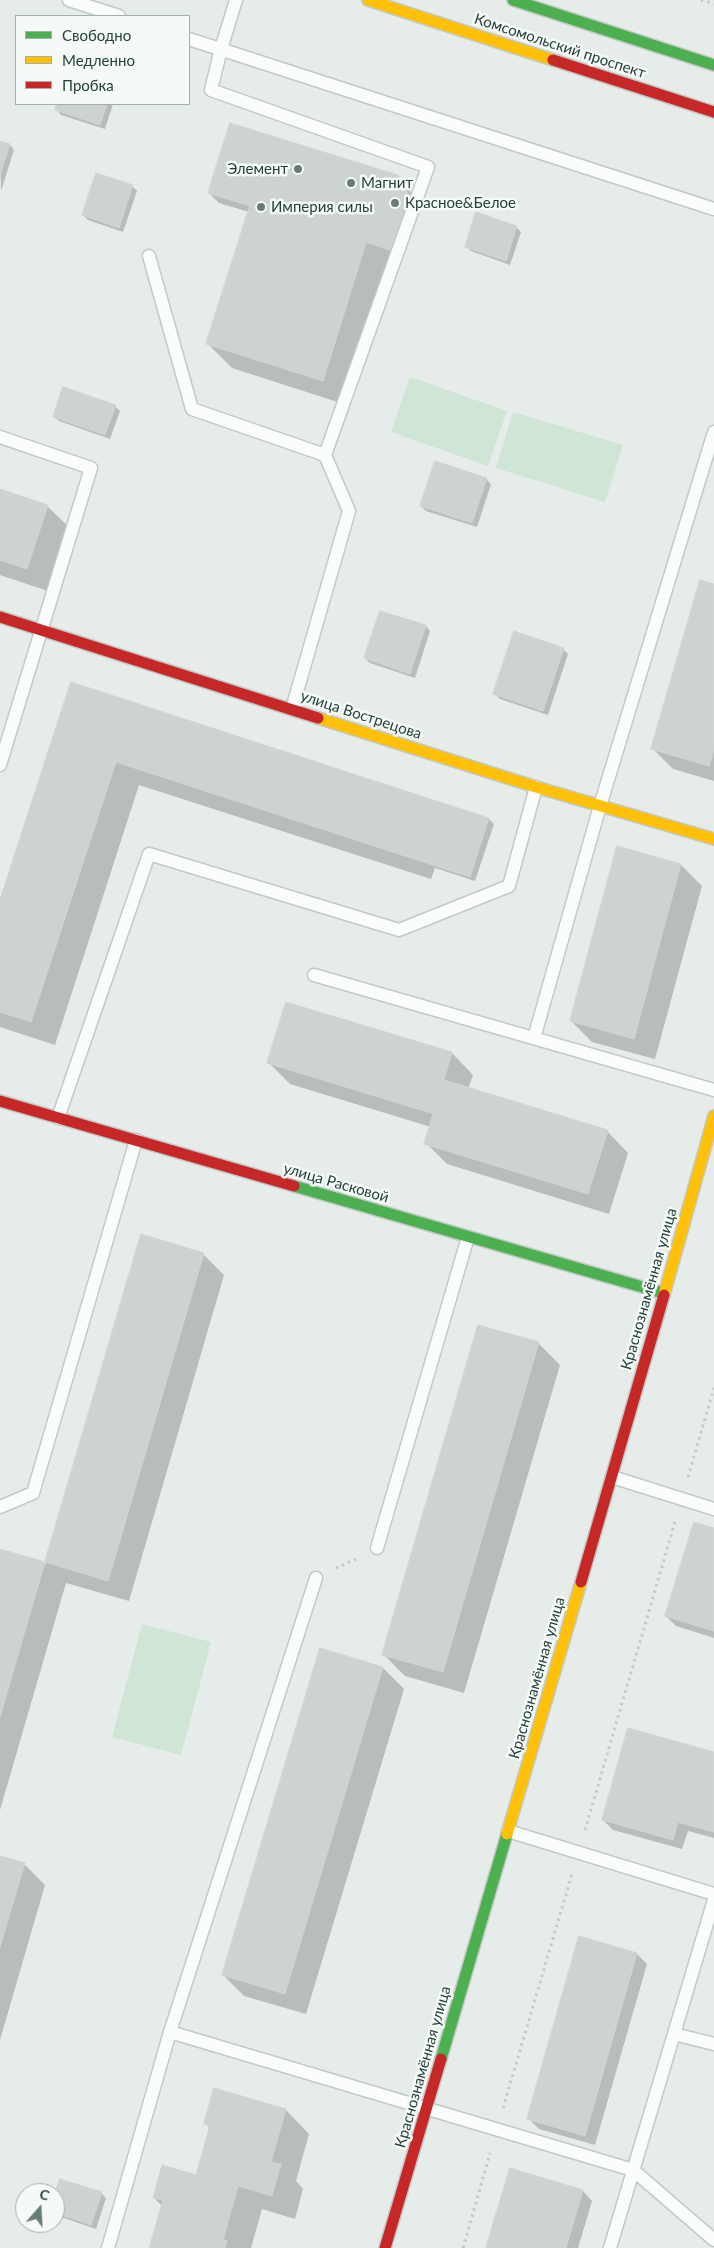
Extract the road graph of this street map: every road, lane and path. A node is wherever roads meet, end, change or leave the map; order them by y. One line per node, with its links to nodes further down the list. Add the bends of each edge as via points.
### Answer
1 (69, 0): 7 (lane)
2 (236, 0): 9 (lane)
3 (368, 0): 11 (street, Комсомольский проспект)
4 (513, 0): 10 (street, Комсомольский проспект)
5 (701, 0): 6 (path)
6 (714, 4)
7 (116, 15)
8 (190, 39): 9 (lane)
9 (221, 49): 12 (lane); 16 (lane, via 211,90 428,168)
10 (714, 65)
11 (714, 112)
12 (714, 209)
13 (149, 256): 16 (lane, via 192,409)
14 (714, 432): 22 (lane)
15 (0, 437): 18 (lane, via 91,468)
16 (324, 456): 19 (lane, via 349,511)
17 (0, 616): 18 (street, улица Вострецова)
18 (41, 629): 19 (street, улица Вострецова); 20 (lane)
19 (292, 709): 21 (street, улица Вострецова)
20 (0, 765)
21 (536, 787): 22 (street, улица Вострецова); 29 (lane, via 509,886 400,930 149,854)
22 (600, 806): 23 (street, улица Вострецова); 25 (lane)
23 (714, 839)
24 (314, 975): 25 (lane)
25 (534, 1038): 26 (lane)
26 (714, 1090)
27 (0, 1101): 29 (street, улица Расковой)
28 (714, 1116): 31 (street, Краснознамённая улица)
29 (58, 1118): 30 (street, улица Расковой)
30 (136, 1140): 33 (street, улица Расковой); 38 (lane, via 33,1494)
31 (698, 1172): 32 (lane); 34 (street, Краснознамённая улица)
32 (714, 1176)
33 (468, 1237): 34 (street, улица Расковой); 40 (lane)
34 (663, 1293): 36 (street, Краснознамённая улица)
35 (714, 1388): 37 (path)
36 (612, 1477): 37 (lane); 42 (street, Краснознамённая улица)
37 (682, 1499): 39 (lane); 43 (path)
38 (0, 1507)
39 (714, 1509)
40 (377, 1548): 41 (path)
41 (316, 1578): 46 (lane)
42 (508, 1831): 43 (lane); 49 (street, Краснознамённая улица)
43 (578, 1853): 44 (lane); 50 (path)
44 (714, 1894)
45 (714, 1900): 47 (lane)
46 (170, 2032): 49 (lane); 53 (lane)
47 (674, 2034): 48 (lane); 51 (lane)
48 (714, 2044)
49 (426, 2109): 50 (lane); 54 (street, Краснознамённая улица)
50 (497, 2130): 51 (lane); 55 (path)
51 (633, 2170): 52 (lane); 56 (lane)
52 (714, 2240)
53 (108, 2248)
54 (385, 2248)
55 (462, 2248)
56 (610, 2248)

